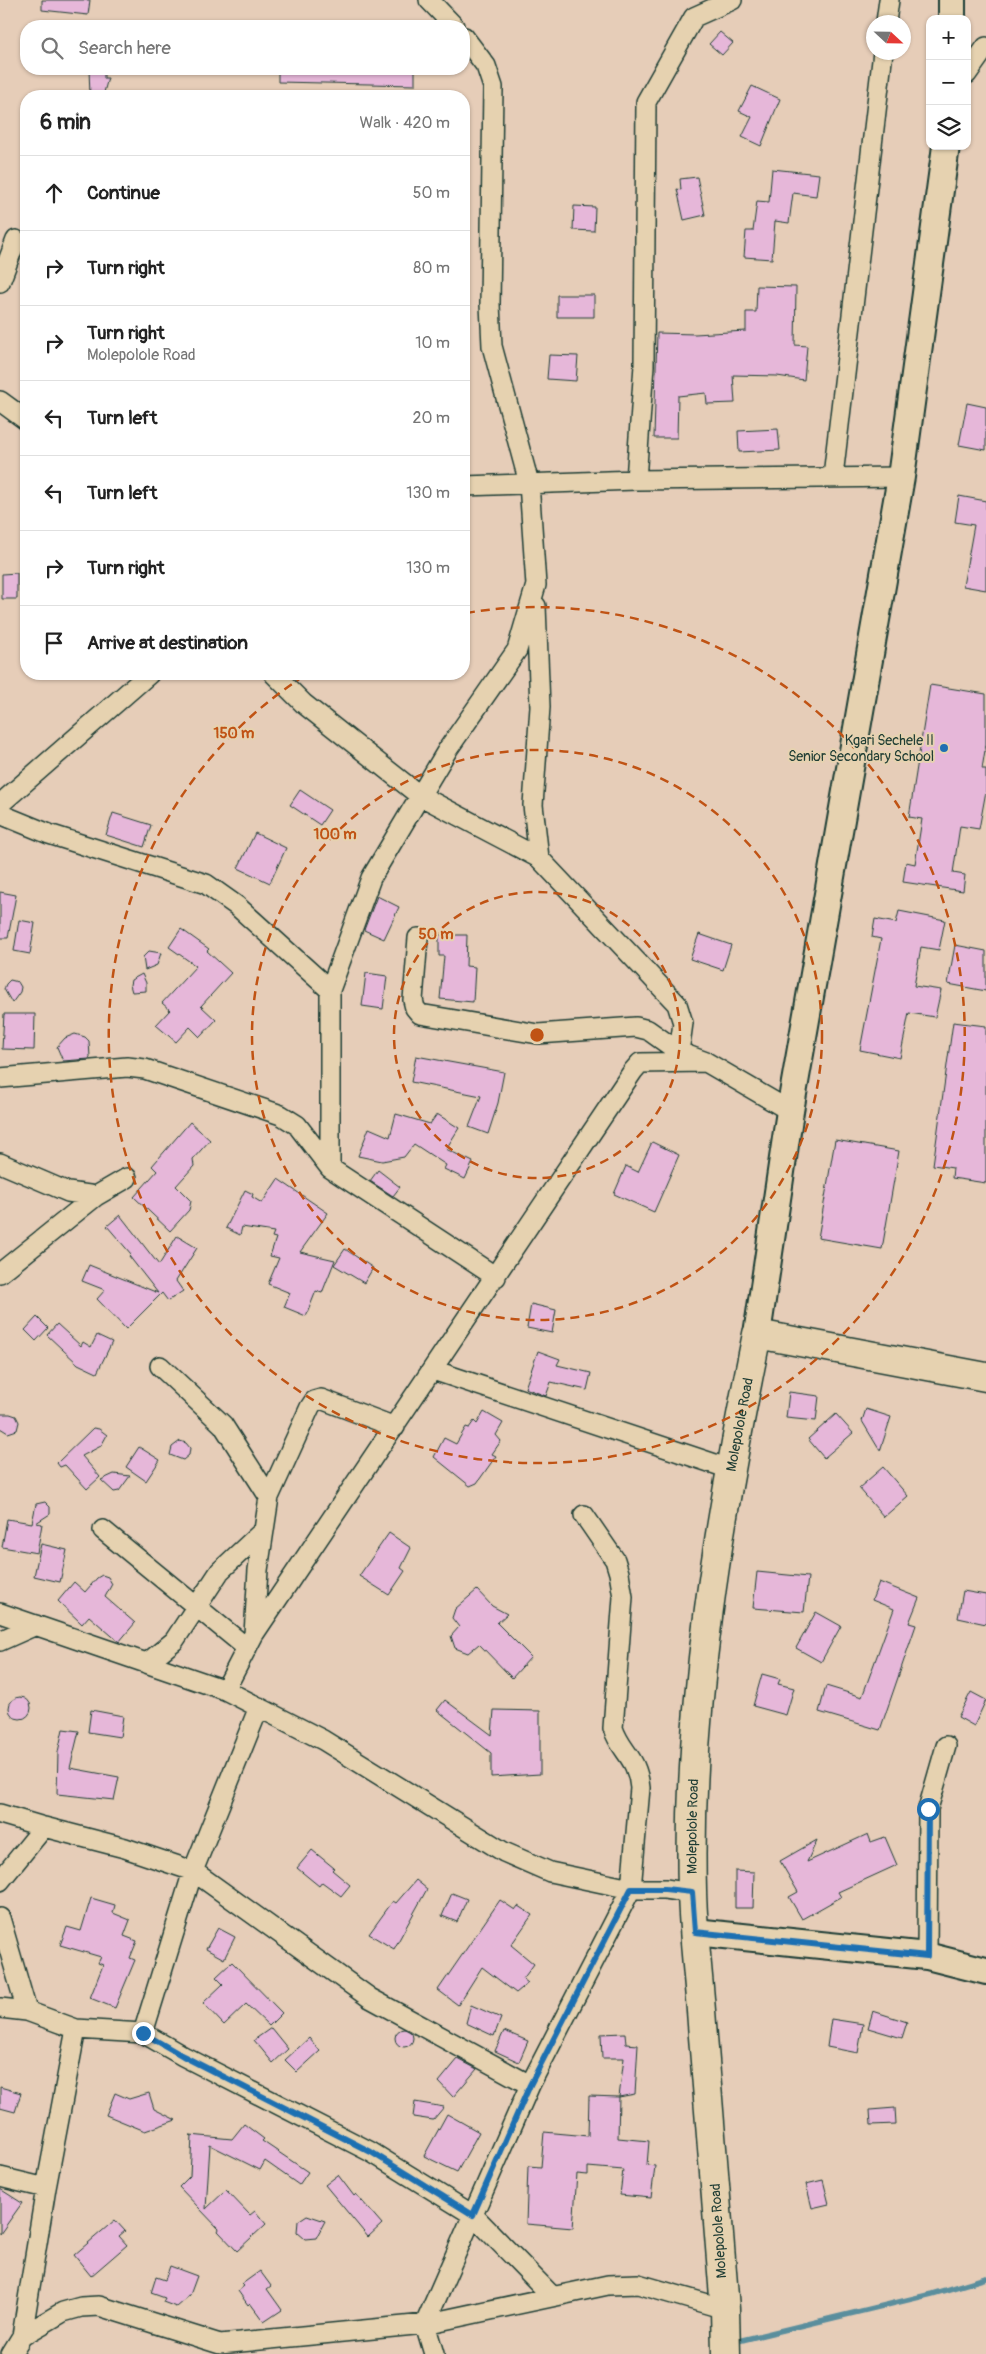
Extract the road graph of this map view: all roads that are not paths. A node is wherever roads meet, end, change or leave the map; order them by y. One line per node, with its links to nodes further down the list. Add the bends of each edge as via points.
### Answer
1 (429, 0): 7 (street)
2 (732, 0): 19 (street, via 694,17 646,102 644,365)
3 (889, 0): 5 (street)
4 (952, 0): 6 (street)
5 (887, 15)
6 (952, 15)
7 (448, 20)
8 (470, 45): 20 (street, via 486,66 493,87 492,346)
9 (986, 46): 11 (street)
10 (882, 60): 17 (street)
11 (971, 68)
12 (945, 150): 18 (street)
13 (16, 240): 14 (street)
14 (0, 282)
15 (0, 401): 16 (street)
16 (20, 416)
17 (833, 476): 18 (street); 19 (street)
18 (901, 477): 36 (street)
19 (636, 480): 20 (street)
20 (529, 483): 21 (street); 22 (street)
21 (470, 486)
22 (536, 585): 25 (street, via 517,650); 28 (street, via 540,707 533,805)
23 (142, 680): 26 (street)
24 (280, 680): 25 (street, via 304,704)
25 (419, 796): 28 (street); 30 (street, via 371,878)
26 (0, 804)
27 (5, 820): 30 (street, via 206,884 237,906)
28 (539, 858): 32 (street, via 676,1004 683,1023)
29 (418, 938): 31 (street, via 413,1000 420,1014 538,1034 636,1027)
30 (330, 990): 38 (street)
31 (660, 1038): 32 (street); 34 (street)
32 (679, 1052): 33 (street)
33 (706, 1062): 34 (street); 36 (street)
34 (640, 1063): 42 (street)
35 (0, 1078): 38 (street, via 127,1066 145,1069 290,1119)
36 (790, 1112): 43 (street)
37 (0, 1163): 40 (street, via 68,1192)
38 (330, 1168): 42 (street)
39 (127, 1178): 40 (street)
40 (96, 1196): 41 (street)
41 (0, 1273)
42 (496, 1277): 45 (street)
43 (757, 1334): 46 (main road); 48 (main road, Molepolole Road)
44 (160, 1366): 49 (street, via 223,1426)
45 (433, 1370): 47 (street); 48 (street)
46 (986, 1377)
47 (395, 1427): 49 (street, via 321,1399 314,1401); 57 (street)
48 (730, 1469): 67 (main road, Molepolole Road, via 703,1658 695,1740)
49 (269, 1497): 52 (street)
50 (584, 1515): 66 (street, via 614,1560 620,1574 623,1597 613,1728 638,1772 640,1788)
51 (103, 1530): 53 (street)
52 (264, 1530): 53 (street, via 220,1571); 57 (street)
53 (196, 1606): 57 (street); 58 (street, via 174,1641)
54 (0, 1613): 55 (street)
55 (36, 1625): 56 (street); 58 (street)
56 (0, 1641)
57 (250, 1641): 59 (street)
58 (147, 1663): 59 (street)
59 (225, 1690): 60 (street)
60 (259, 1706): 64 (street); 66 (street, via 324,1740 526,1863 550,1872)
61 (946, 1746): 70 (street, via 928,1809)
62 (0, 1814): 63 (street)
63 (44, 1827): 64 (street, via 125,1848); 65 (street)
64 (192, 1871): 75 (street); 76 (street, via 370,1998)
65 (0, 1881)
66 (631, 1889): 67 (street); 76 (street)
67 (692, 1892): 69 (main road, Molepolole Road)
68 (0, 1918): 73 (street)
69 (695, 1932): 70 (street); 81 (main road, Molepolole Road)
70 (927, 1956): 71 (street)
71 (986, 1971)
72 (0, 2008): 73 (street)
73 (27, 2011): 74 (street)
74 (76, 2029): 75 (street); 78 (street)
75 (143, 2033): 79 (street, via 371,2152)
76 (530, 2085): 79 (street)
77 (0, 2177): 78 (street)
78 (46, 2188): 83 (street)
79 (473, 2215): 80 (street); 82 (street)
80 (552, 2296): 81 (street, via 608,2285 638,2284); 82 (street)
81 (725, 2309): 85 (main road, Molepolole Road)
82 (425, 2324): 84 (street); 87 (street)
83 (22, 2336): 84 (street, via 63,2312 99,2306); 86 (street)
84 (215, 2349)
85 (726, 2352)
86 (11, 2354)
87 (434, 2354)

